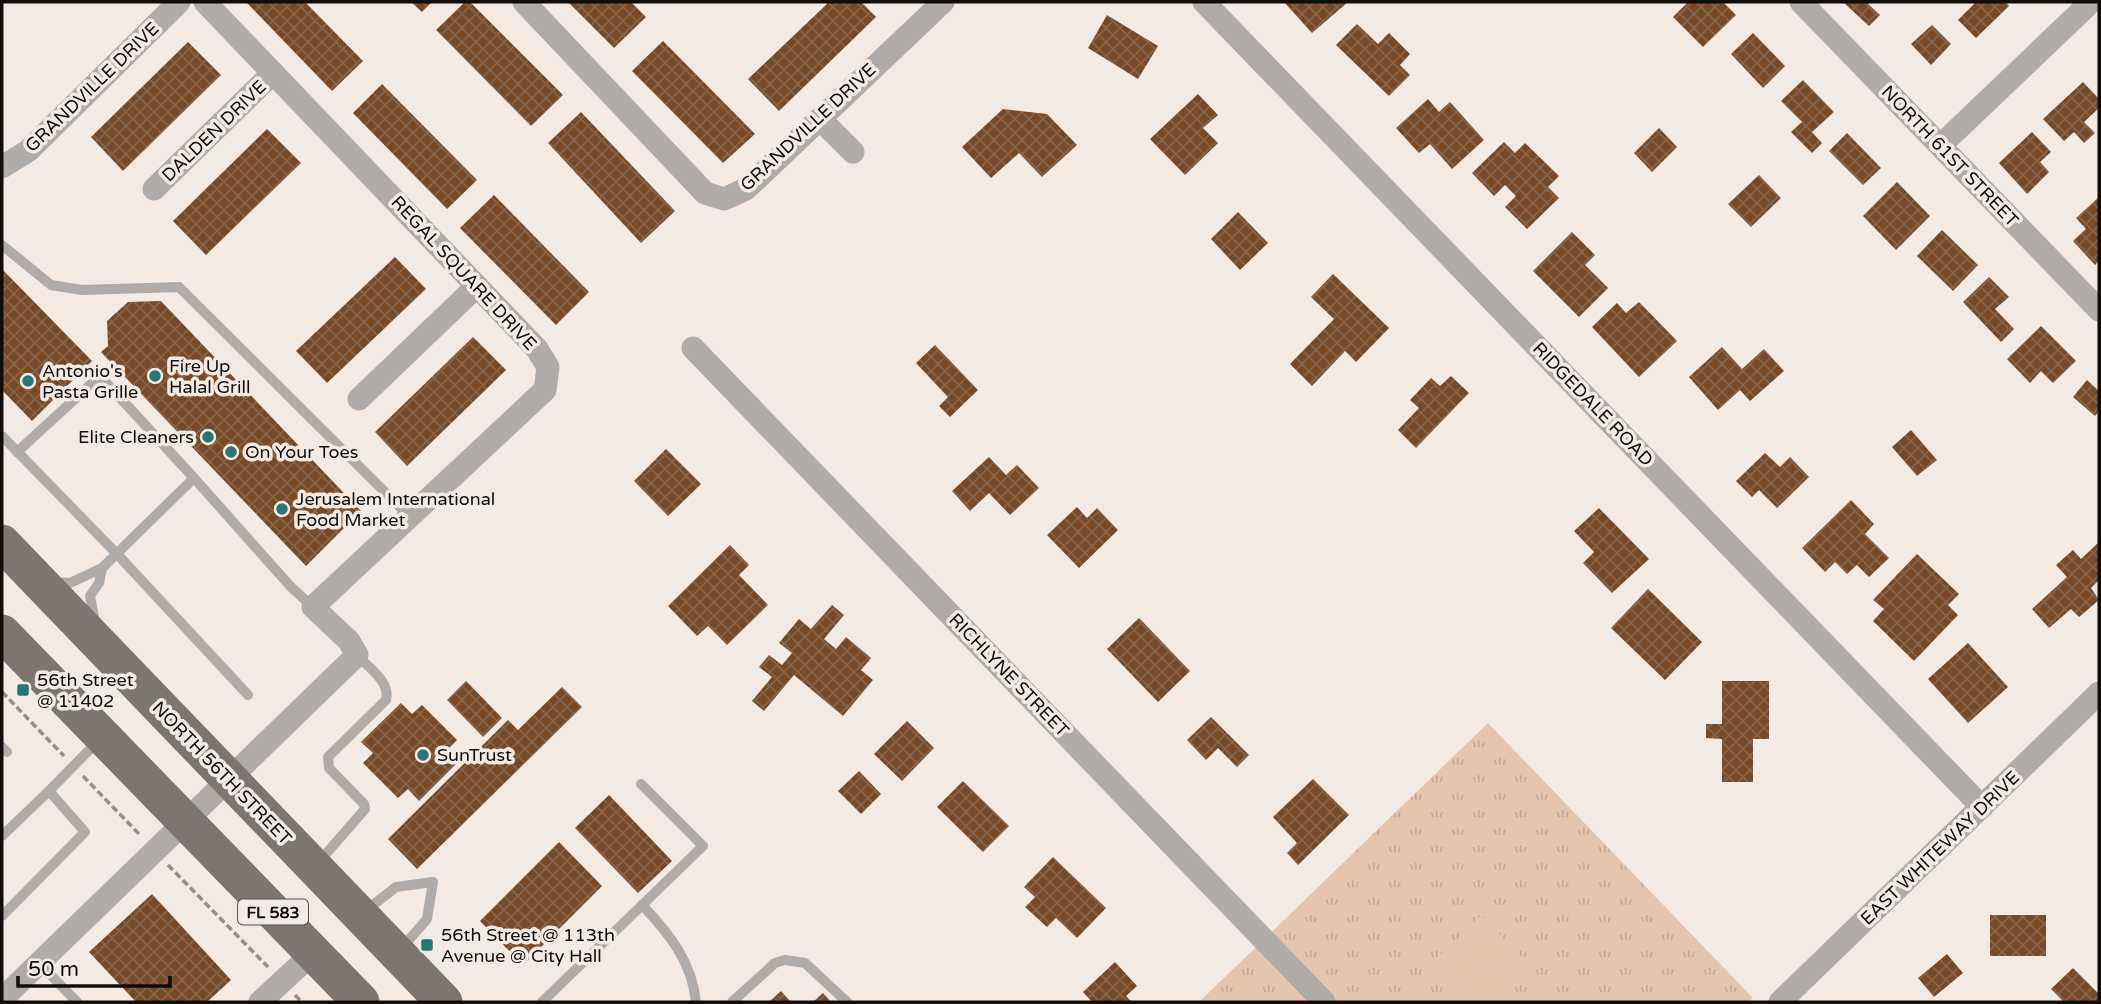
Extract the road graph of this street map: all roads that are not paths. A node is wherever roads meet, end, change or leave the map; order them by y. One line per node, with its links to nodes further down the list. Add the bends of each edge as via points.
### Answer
1 (179, 2): 12 (street, GRANDVILLE DRIVE, via 27,151)
2 (205, 2): 8 (street, REGAL SQUARE DRIVE)
3 (524, 2): 9 (street, GRANDVILLE DRIVE, via 705,192 724,199 746,189)
4 (943, 2): 9 (street, GRANDVILLE DRIVE)
5 (1204, 2): 37 (street, RIDGEDALE ROAD)
6 (1801, 2): 10 (street, NORTH 61ST STREET)
7 (2091, 2): 10 (street)
8 (273, 73): 13 (street, DALDEN DRIVE); 15 (street, REGAL SQUARE DRIVE)
9 (820, 119): 11 (street)
10 (1941, 145): 16 (street, NORTH 61ST STREET)
11 (853, 152)
12 (2, 167)
13 (154, 189)
14 (2, 245): 22 (lane, via 51,285 82,290 179,287)
15 (477, 285): 18 (street); 22 (street, REGAL SQUARE DRIVE, via 537,349 548,367 545,390)
16 (2099, 310)
17 (693, 348): 56 (street, RICHLYNE STREET)
18 (359, 399)
19 (2, 436): 20 (lane)
20 (17, 452): 21 (lane, via 100,376); 24 (lane)
21 (194, 478): 24 (lane); 27 (lane)
22 (410, 517): 27 (street, REGAL SQUARE DRIVE)
23 (2, 543): 26 (main road, NORTH 56TH STREET / FL 583)
24 (117, 554): 25 (lane); 32 (lane)
25 (102, 568): 26 (lane, via 70,583); 30 (lane, via 90,596 95,624)
26 (34, 577): 30 (main road, NORTH 56TH STREET / FL 583)
27 (313, 607): 29 (street, via 349,641)
28 (3, 638): 33 (main road, FL 583)
29 (357, 655): 34 (street); 40 (lane, via 385,684 386,700 328,762 365,809)
30 (121, 667): 34 (main road, NORTH 56TH STREET / FL 583)
31 (2099, 693): 37 (street, EAST WHITEWAY DRIVE)
32 (248, 695)
33 (103, 736): 36 (lane); 38 (main road, FL 583)
34 (228, 779): 38 (street); 40 (main road, NORTH 56TH STREET / FL 583)
35 (640, 784): 41 (lane, via 703,846)
36 (50, 791): 39 (lane); 43 (lane, via 85,832)
37 (1982, 807): 57 (street, EAST WHITEWAY DRIVE)
38 (186, 821): 44 (main road, FL 583); 46 (street)
39 (2, 836)
40 (314, 868): 42 (main road, NORTH 56TH STREET / FL 583)
41 (642, 905): 52 (lane); 53 (lane, via 678,946 694,983)
42 (360, 915): 45 (main road, NORTH 56TH STREET / FL 583); 45 (lane, via 396,887 433,882 427,919)
43 (2, 916)
44 (313, 953): 49 (street); 50 (main road, FL 583)
45 (397, 954): 51 (main road, NORTH 56TH STREET / FL 583)
46 (39, 963): 47 (street); 48 (lane)
47 (2, 999)
48 (77, 1002)
49 (260, 1002)
50 (360, 1002)
51 (443, 1002)
52 (542, 1002)
53 (696, 1002)
54 (732, 1002): 55 (lane, via 775,963 785,960 805,963)
55 (847, 1002)
56 (1324, 1002)
57 (1780, 1002)

